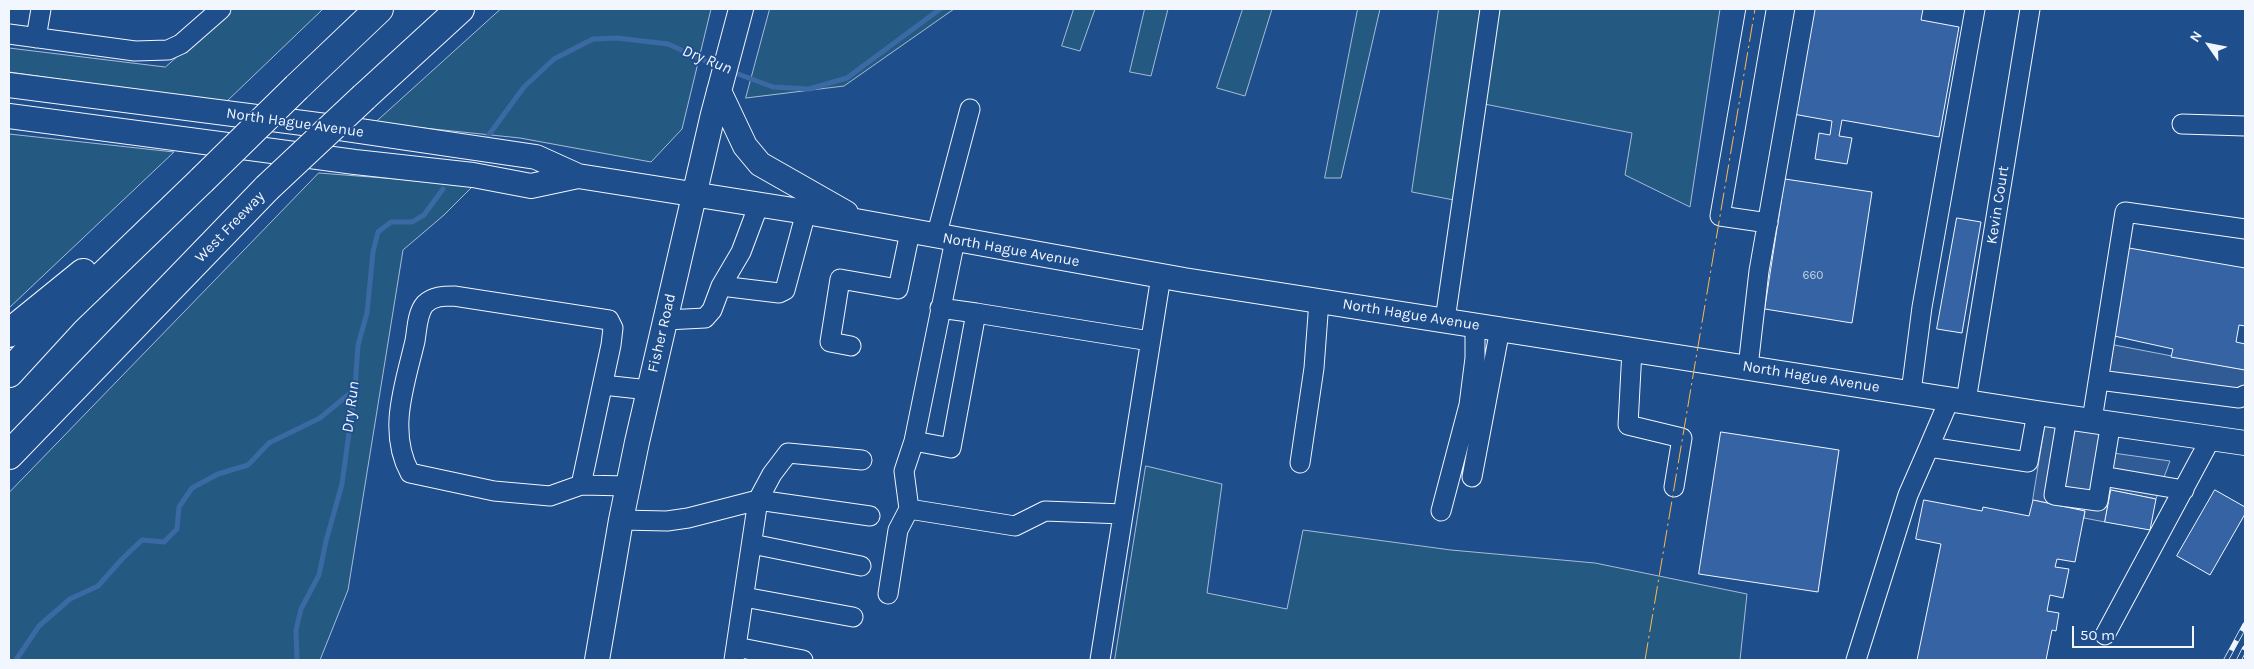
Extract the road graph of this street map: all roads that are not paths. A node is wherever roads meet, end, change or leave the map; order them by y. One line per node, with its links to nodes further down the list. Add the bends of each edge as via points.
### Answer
1 (41, 9): 12 (street)
2 (221, 9): 12 (street, via 181,44 168,50 135,51)
3 (379, 9): 26 (highway, bridge)
4 (460, 9): 57 (highway, West Freeway, bridge, via 267,188)
5 (742, 9): 14 (main road, Fisher Road)
6 (1490, 9): 35 (street)
7 (1756, 9): 24 (street, via 1720,216)
8 (1805, 9): 24 (street)
9 (1975, 9): 47 (street)
10 (2030, 9): 49 (street, Kevin Court)
11 (9, 34): 12 (street)
12 (36, 38)
13 (9, 85): 19 (main road, North Hague Avenue, via 536,157)
14 (719, 91): 20 (main road, Fisher Road); 23 (main road, via 744,146 760,164)
15 (970, 109): 28 (street)
16 (9, 116): 19 (main road, North Hague Avenue, via 531,186)
17 (2182, 124): 18 (street)
18 (2245, 126)
19 (578, 176): 20 (main road, North Hague Avenue)
20 (695, 193): 21 (main road, North Hague Avenue); 34 (main road, Fisher Road)
21 (759, 204): 22 (main road, North Hague Avenue); 30 (street, via 740,252)
22 (806, 212): 23 (main road, North Hague Avenue); 30 (street, via 785,290 779,294)
23 (865, 224): 27 (main road, North Hague Avenue)
24 (1768, 224): 42 (street)
25 (2245, 229): 44 (street, via 2124,212)
26 (147, 232): 38 (highway, via 83,273); 43 (highway, via 64,313)
27 (910, 232): 28 (main road, North Hague Avenue); 40 (street, via 898,289 840,278 830,342)
28 (946, 238): 29 (main road, North Hague Avenue); 32 (street)
29 (1161, 276): 31 (main road, North Hague Avenue); 39 (street)
30 (721, 286): 34 (street, via 712,310 705,318)
31 (1319, 301): 35 (main road, North Hague Avenue); 59 (street, via 1314,368)
32 (940, 308): 33 (street); 54 (street)
33 (976, 313): 39 (street); 54 (street, via 951,448)
34 (666, 320): 46 (main road, Fisher Road)
35 (1445, 320): 36 (main road, North Hague Avenue)
36 (1475, 325): 37 (main road, North Hague Avenue); 68 (street, via 1469,405)
37 (1500, 329): 41 (main road, North Hague Avenue); 61 (street)
38 (9, 333)
39 (1150, 340): 69 (street)
40 (851, 346)
41 (1632, 350): 42 (main road, North Hague Avenue); 64 (street, via 1628,425 1682,438)
42 (1748, 367): 47 (main road, North Hague Avenue)
43 (9, 373)
44 (2098, 380): 48 (street, via 2239,398); 52 (street)
45 (603, 385): 46 (street); 62 (street); 62 (street, via 613,328 609,320 454,296 436,297 425,304 419,317 400,398 399,442 410,473 494,491 550,496)
46 (650, 390): 63 (main road, Fisher Road)
47 (1910, 392): 49 (main road, North Hague Avenue)
48 (2245, 395)
49 (1958, 399): 50 (main road, North Hague Avenue); 56 (street, Kevin Court)
50 (2037, 413): 51 (main road, North Hague Avenue); 56 (street, via 2028,462)
51 (2067, 417): 52 (main road, North Hague Avenue); 60 (street, via 2054,495 2098,501)
52 (2101, 421): 53 (main road, North Hague Avenue); 60 (street)
53 (2211, 438): 55 (main road, North Hague Avenue); 65 (street)
54 (914, 441): 67 (street, via 904,471)
55 (2245, 443)
56 (1929, 447): 82 (street, Kevin Court, via 1908,495)
57 (9, 455)
58 (862, 460): 66 (street, via 788,453)
59 (1300, 463)
60 (2102, 476): 65 (street)
61 (1472, 477)
62 (581, 485): 63 (street)
63 (628, 486): 71 (main road, Fisher Road)
64 (1674, 487)
65 (2184, 490): 77 (street)
66 (758, 500): 70 (street); 71 (street, via 688,518); 72 (street)
67 (909, 509): 69 (street, via 1015,526 1045,511); 74 (street, via 898,530)
68 (1442, 511)
69 (1123, 514): 81 (street)
70 (870, 516)
71 (621, 520): 79 (main road, Fisher Road)
72 (752, 544): 73 (street); 75 (street)
73 (860, 566)
74 (888, 594)
75 (744, 597): 76 (street); 78 (street)
76 (853, 617)
77 (2105, 635)
78 (735, 654): 80 (street)
79 (597, 660)
80 (803, 660)
81 (1100, 660)
82 (1856, 660)

